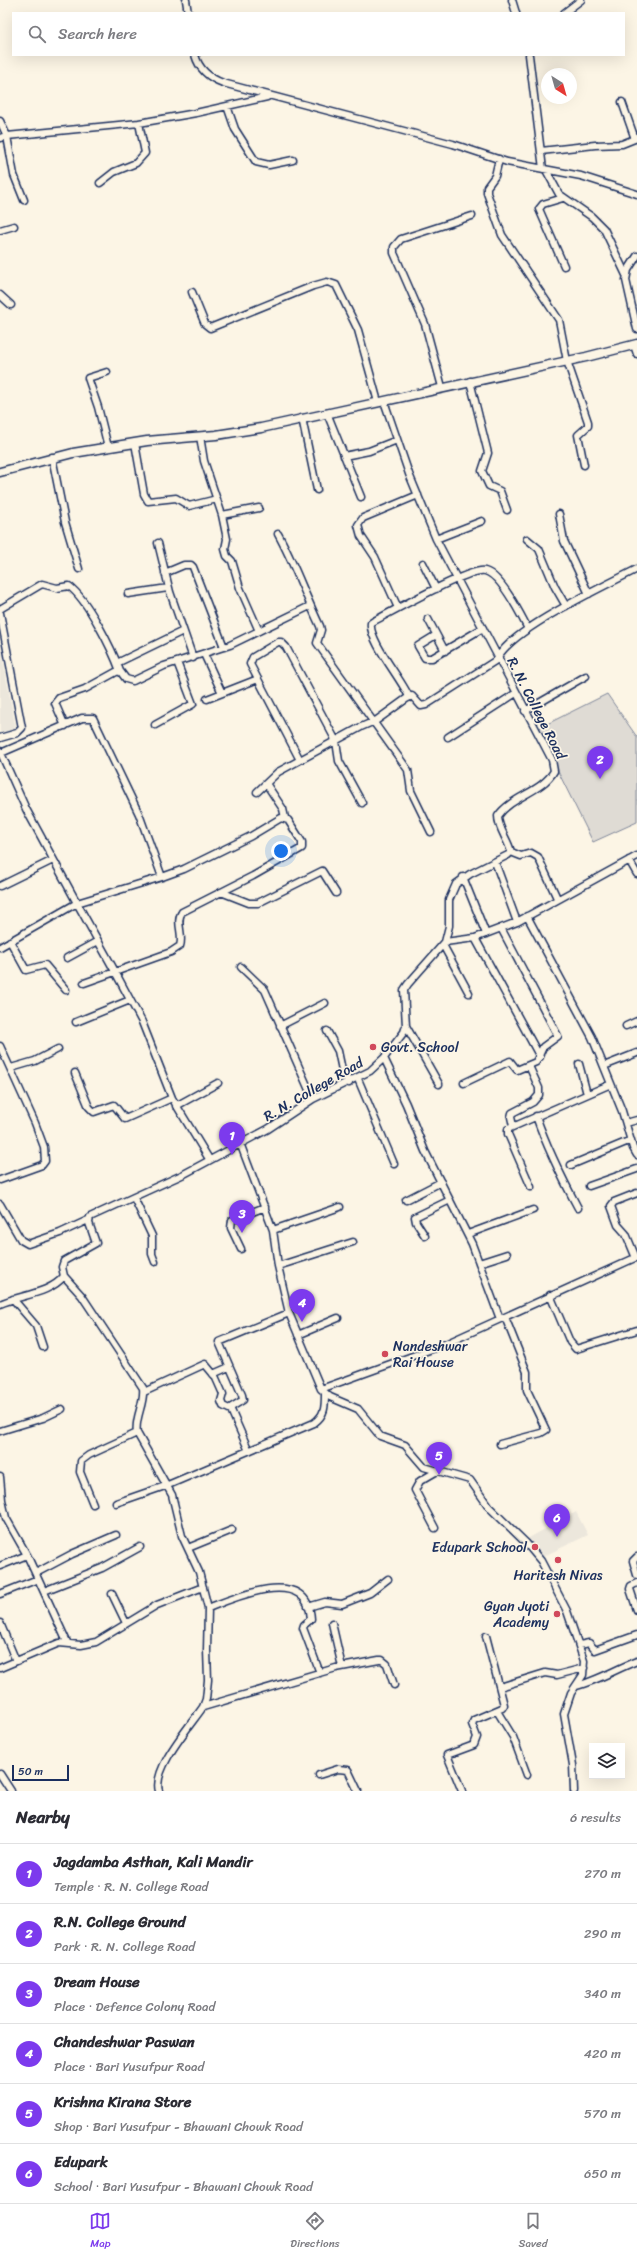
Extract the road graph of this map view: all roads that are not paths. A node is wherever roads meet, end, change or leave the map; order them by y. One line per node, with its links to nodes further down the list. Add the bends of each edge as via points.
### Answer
1 (186, 0): 4 (street)
2 (512, 0): 5 (street)
3 (581, 0): 6 (street)
4 (188, 12)
5 (516, 12)
6 (565, 12)
7 (195, 56): 9 (street, via 202,70 214,80)
8 (529, 56): 17 (street)
9 (268, 97): 11 (street); 18 (street, via 454,144)
10 (622, 102): 16 (street)
11 (227, 106): 13 (street); 19 (street, via 235,129 256,162 260,165 269,165)
12 (0, 121): 14 (street)
13 (139, 123): 14 (street); 21 (street, via 145,153 136,163 114,172)
14 (7, 136): 15 (street); 24 (street, via 14,175)
15 (0, 138)
16 (636, 138): 17 (street, via 622,144)
17 (541, 151): 20 (street)
18 (499, 159): 20 (street); 37 (street, via 495,176 487,187 489,199 506,241 556,313 562,329)
19 (293, 160)
20 (545, 169): 22 (street, via 581,176); 23 (street)
21 (100, 183)
22 (637, 194)
23 (563, 198): 29 (street, via 543,204 539,209); 30 (street, via 592,217 604,229)
24 (24, 200)
25 (472, 216): 40 (street, via 401,239 394,247 425,324)
26 (14, 226): 27 (street)
27 (0, 230)
28 (637, 256): 30 (street)
29 (564, 266)
30 (626, 275): 34 (street)
31 (192, 292): 41 (street, via 205,324 210,328 320,284 327,282 336,285 358,330)
32 (0, 295): 33 (street)
33 (11, 305)
34 (637, 329)
35 (635, 344): 36 (street); 37 (main road)
36 (637, 354)
37 (567, 361): 39 (main road); 50 (street, via 588,422 588,426 578,435)
38 (107, 372): 47 (street, via 88,378)
39 (470, 381): 40 (main road); 57 (street, via 488,453 482,471 489,486 500,491)
40 (442, 387): 41 (main road)
41 (381, 401): 42 (main road); 45 (street)
42 (327, 413): 43 (main road); 48 (street)
43 (302, 418): 44 (main road, via 261,428); 52 (street)
44 (200, 436): 46 (main road); 55 (street, via 204,460)
45 (397, 440): 48 (street, via 373,450); 53 (street)
46 (135, 443): 47 (main road); 55 (street, via 144,494 148,501 176,498 189,506)
47 (108, 447): 49 (main road)
48 (344, 456): 54 (street)
49 (52, 457): 51 (main road); 67 (street, via 65,522)
50 (584, 465)
51 (0, 472)
52 (317, 490)
53 (418, 495): 62 (street); 76 (street, via 363,518 358,525 361,536 375,557)
54 (361, 497)
55 (217, 499): 59 (street)
56 (259, 508): 59 (street)
57 (507, 510)
58 (559, 514): 73 (street, via 564,541)
59 (222, 515): 83 (street, via 227,539 225,550 232,561)
60 (482, 521): 62 (street)
61 (278, 534): 74 (street, via 291,556)
62 (436, 539): 69 (street)
63 (527, 539): 75 (street, via 539,549)
64 (158, 543): 68 (street)
65 (423, 563): 71 (street)
66 (637, 568): 73 (street, R. N. College Road)
67 (79, 569)
68 (165, 573): 70 (street); 85 (street, via 184,565 193,567)
69 (456, 579): 71 (street); 80 (street); 81 (street, via 478,571 486,571 510,595)
70 (168, 588): 72 (street); 82 (street)
71 (436, 589): 76 (street)
72 (128, 594)
73 (589, 594): 75 (street, R. N. College Road)
74 (310, 606): 83 (street); 100 (street, via 321,630 317,643)
75 (566, 606): 81 (street, R. N. College Road)
76 (398, 608): 97 (street, via 374,621 371,627 395,677 403,684)
77 (0, 609): 91 (street, via 42,584 57,588 69,586 106,638)
78 (0, 613): 104 (street, via 22,728 18,733)
79 (428, 619): 84 (street)
80 (483, 628): 86 (street); 89 (street)
81 (528, 629): 89 (street, R. N. College Road, via 505,648)
82 (183, 631): 88 (street); 91 (street)
83 (258, 631): 85 (street)
84 (436, 635): 86 (street); 86 (street, via 418,646 421,655 428,659)
85 (224, 647): 87 (street)
86 (445, 651)
87 (204, 654): 88 (street); 95 (street)
88 (193, 658): 90 (street)
89 (498, 658): 96 (street, R. N. College Road); 97 (street, via 426,705 421,706 414,698)
90 (177, 662): 92 (street, via 133,682 126,679); 101 (street, via 193,704)
91 (117, 663): 92 (street)
92 (120, 671): 102 (street, via 57,700 56,707)
93 (586, 676): 99 (street)
94 (258, 679): 95 (street); 105 (street, via 251,660 278,642 284,644); 107 (street)
95 (222, 693): 98 (street)
96 (516, 693): 99 (street, R. N. College Road); 103 (street)
97 (409, 697): 100 (street)
98 (207, 699)
99 (525, 711): 113 (street, R. N. College Road, via 552,760 554,771 547,780 509,805 498,816 498,822)
100 (373, 723): 105 (street); 112 (street, via 408,770 411,790)
101 (155, 725)
102 (65, 726): 106 (street); 119 (street, via 88,717 96,722 139,814)
103 (448, 737)
104 (0, 738)
105 (336, 741): 107 (street); 110 (street, via 339,761)
106 (0, 752): 115 (street)
107 (300, 760): 108 (street, via 273,776)
108 (267, 785): 109 (street); 111 (street, via 284,809)
109 (257, 792)
110 (362, 803)
111 (285, 818): 119 (street, via 224,850); 122 (street, via 302,842 302,848)
112 (431, 832)
113 (511, 852): 117 (street); 124 (street, via 521,856 531,854 538,857)
114 (637, 856): 116 (street)
115 (53, 860): 121 (street); 125 (street)
116 (629, 860): 118 (street); 124 (street)
117 (495, 862): 120 (street); 127 (street)
118 (637, 874)
119 (162, 877): 125 (street)
120 (464, 877): 129 (street); 133 (street, via 451,892 448,934)
121 (0, 886)
122 (220, 892): 123 (street, via 249,903 258,903 322,871); 137 (street, via 182,912 179,916 182,942 176,950)
123 (336, 893)
124 (557, 898): 126 (street)
125 (77, 903): 131 (street); 132 (street)
126 (527, 916): 127 (street); 156 (street, via 588,1029)
127 (517, 922): 128 (street)
128 (501, 928): 129 (street); 152 (street, via 558,1033 556,1039 543,1047)
129 (486, 934): 130 (street)
130 (475, 938): 133 (street); 152 (street)
131 (10, 941): 134 (street); 139 (street, via 26,970 45,965)
132 (98, 941): 135 (street); 137 (street)
133 (444, 943): 140 (street); 146 (street, via 404,990)
134 (0, 947)
135 (67, 958)
136 (241, 967): 145 (street, via 262,986)
137 (115, 971): 138 (street); 141 (street)
138 (84, 983)
139 (66, 990)
140 (469, 993)
141 (130, 1000): 144 (street); 166 (street)
142 (325, 1003): 145 (street)
143 (637, 1021): 147 (street)
144 (76, 1022)
145 (280, 1026): 167 (street)
146 (406, 1026): 153 (street, R. N. College Road); 163 (street)
147 (626, 1026)
148 (327, 1031): 161 (street, via 338,1051 342,1070)
149 (0, 1046): 157 (street)
150 (58, 1049): 157 (street, via 35,1061)
151 (637, 1053): 156 (street)
152 (540, 1057): 155 (street)
153 (384, 1058): 159 (street, R. N. College Road); 181 (street)
154 (579, 1064): 165 (street)
155 (529, 1066): 162 (street, via 518,1070 510,1061); 172 (street, via 539,1088 539,1095 533,1102 512,1114)
156 (604, 1066): 164 (street)
157 (11, 1068): 180 (street, via 43,1144 45,1161 42,1165)
158 (75, 1072): 166 (street, via 89,1107 94,1112 114,1105 126,1119)
159 (358, 1079): 161 (street, R. N. College Road); 177 (street)
160 (218, 1083): 168 (street)
161 (349, 1083): 167 (street, R. N. College Road)
162 (464, 1083)
163 (439, 1084)
164 (611, 1084): 165 (street); 171 (street)
165 (587, 1094): 169 (street)
166 (172, 1098): 168 (street)
167 (313, 1100): 174 (street, R. N. College Road)
168 (176, 1106): 176 (street)
169 (536, 1116): 172 (street); 191 (street, via 545,1144)
170 (637, 1120): 171 (street)
171 (626, 1123): 173 (street)
172 (514, 1126): 183 (street, via 507,1131)
173 (631, 1140): 175 (street); 178 (street)
174 (240, 1143): 176 (street, R. N. College Road); 190 (street)
175 (637, 1155)
176 (209, 1159): 185 (street, R. N. College Road)
177 (394, 1164)
178 (571, 1165)
179 (637, 1170): 182 (street)
180 (0, 1180)
181 (440, 1182): 186 (street); 187 (street)
182 (589, 1186)
183 (531, 1187)
184 (637, 1194): 200 (street, via 614,1202 612,1206 618,1225 626,1234)
185 (134, 1198): 193 (street, R. N. College Road); 201 (street, via 152,1236 152,1254)
186 (406, 1200)
187 (450, 1200): 195 (street); 196 (street, via 415,1217)
188 (0, 1204): 193 (street, R. N. College Road, via 21,1240 28,1244)
189 (340, 1207): 194 (street)
190 (266, 1208): 194 (street); 198 (street, via 232,1220 231,1228)
191 (578, 1208)
192 (533, 1210): 195 (street)
193 (88, 1220): 204 (street, via 96,1243 64,1261)
194 (273, 1230): 203 (street)
195 (468, 1234): 202 (street)
196 (425, 1236)
197 (352, 1242): 203 (street)
198 (241, 1249)
199 (507, 1254): 202 (street)
200 (636, 1257): 205 (street)
201 (155, 1262)
202 (479, 1263): 210 (street)
203 (278, 1266): 208 (street)
204 (64, 1276): 206 (street, via 51,1286); 216 (street, via 82,1296 140,1382)
205 (550, 1295): 210 (street); 211 (street, via 570,1342 576,1349)
206 (13, 1299): 207 (street); 213 (street, via 33,1322)
207 (0, 1304)
208 (289, 1313): 212 (street); 214 (street, via 219,1342)
209 (338, 1318): 212 (street)
210 (502, 1318): 217 (street); 222 (street, via 527,1372 527,1390 546,1430)
211 (637, 1330)
212 (298, 1336): 217 (street)
213 (43, 1347)
214 (229, 1367): 215 (street); 219 (street, via 243,1400)
215 (213, 1374): 216 (street, via 207,1366 202,1365); 219 (street, via 222,1391 223,1406)
216 (144, 1392): 221 (street)
217 (323, 1392): 223 (street, via 324,1411 314,1423); 224 (street, via 358,1409 380,1436 405,1445 420,1465)
218 (62, 1408): 220 (street, via 43,1418)
219 (230, 1408): 223 (street)
220 (0, 1431)
221 (137, 1433): 226 (street); 228 (street, via 89,1455 81,1462 80,1472)
222 (500, 1444)
223 (249, 1451): 226 (street)
224 (439, 1470): 229 (street, via 420,1481 415,1490); 254 (street, via 473,1482 489,1507 535,1553 554,1584)
225 (0, 1477): 234 (street, via 4,1511)
226 (168, 1485): 227 (street); 233 (street, via 182,1536)
227 (116, 1503)
228 (94, 1504)
229 (435, 1528)
230 (232, 1530): 233 (street)
231 (116, 1535): 238 (street, via 72,1554)
232 (140, 1547): 242 (street, via 102,1568)
233 (188, 1548): 241 (street)
234 (27, 1556): 236 (street); 238 (street)
235 (637, 1557): 237 (street, via 633,1561)
236 (0, 1566)
237 (637, 1575)
238 (37, 1576): 242 (street); 243 (street)
239 (388, 1580): 246 (street, via 370,1593 342,1604 326,1602)
240 (637, 1583): 247 (street, via 630,1589)
241 (203, 1587): 245 (street); 249 (street, via 157,1605)
242 (44, 1591): 253 (street)
243 (0, 1594)
244 (112, 1594): 249 (street)
245 (208, 1608): 246 (street, via 250,1592 270,1589 296,1592); 264 (street, via 208,1680)
246 (308, 1608): 260 (street, via 311,1619 303,1628)
247 (637, 1610)
248 (0, 1623): 255 (street)
249 (126, 1623): 253 (street, via 88,1645)
250 (332, 1623): 257 (street)
251 (637, 1635): 254 (street, via 598,1650 589,1644)
252 (486, 1636): 263 (street)
253 (67, 1642): 255 (street)
254 (580, 1645): 259 (street)
255 (16, 1661): 258 (street)
256 (637, 1661): 262 (street, via 594,1681)
257 (342, 1667): 260 (street); 261 (street, via 382,1660 387,1664)
258 (0, 1668)
259 (584, 1668): 262 (street, via 581,1680); 263 (street, via 557,1674 546,1673)
260 (320, 1673): 264 (street)
261 (394, 1685)
262 (576, 1686): 273 (street, via 564,1714 573,1765)
263 (500, 1687): 265 (street, via 504,1705)
264 (203, 1707): 269 (street, via 162,1767)
265 (497, 1711): 268 (street, via 513,1737); 272 (street, via 474,1720 472,1724 477,1737 474,1744 447,1755)
266 (0, 1774): 270 (street)
267 (319, 1775): 271 (street, via 338,1769 348,1770)
268 (527, 1775)
269 (157, 1790)
270 (11, 1791)
271 (358, 1791)
272 (462, 1791)
273 (574, 1791)

